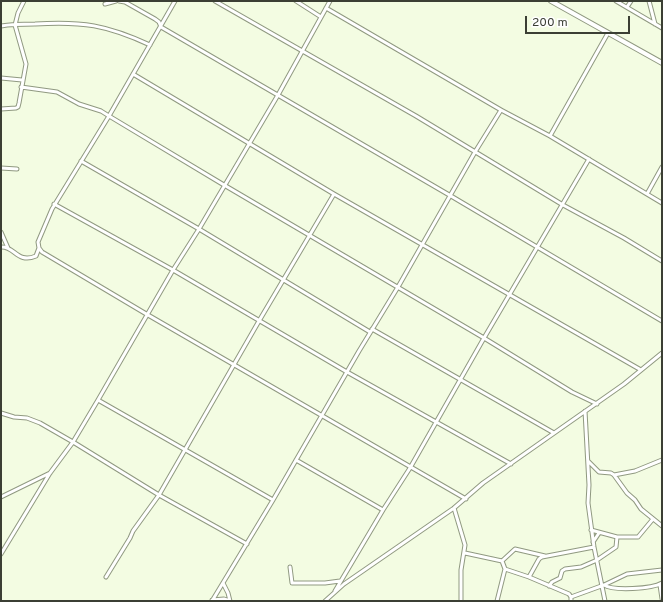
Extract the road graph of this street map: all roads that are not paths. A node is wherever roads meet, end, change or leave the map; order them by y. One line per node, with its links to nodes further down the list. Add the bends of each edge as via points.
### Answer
1 (24, 1): 17 (street)
2 (116, 1): 12 (street)
3 (119, 1): 19 (street, via 155,19)
4 (175, 1): 19 (street)
5 (215, 1): 23 (street)
6 (296, 1): 15 (street)
7 (330, 1): 14 (street)
8 (552, 1): 21 (main road)
9 (616, 1): 13 (street)
10 (631, 1): 13 (street)
11 (649, 1): 16 (street)
12 (105, 4)
13 (626, 7): 16 (street)
14 (326, 8): 15 (street); 31 (street)
15 (321, 17): 23 (street)
16 (655, 24): 20 (street)
17 (15, 25): 18 (street); 22 (street, via 76,23 98,26 128,35); 27 (street, via 25,60)
18 (1, 26)
19 (161, 27): 22 (street); 29 (street)
20 (662, 28)
21 (608, 33): 24 (main road); 33 (street)
22 (150, 46): 25 (street)
23 (303, 51): 29 (street); 35 (street)
24 (662, 63)
25 (133, 74): 32 (street); 34 (street)
26 (1, 78): 27 (street)
27 (22, 80): 28 (street)
28 (22, 87): 30 (street, via 18,107); 32 (street, via 57,92)
29 (278, 94): 34 (street); 44 (street)
30 (1, 109)
31 (501, 110): 33 (street); 35 (street)
32 (109, 116): 37 (street); 41 (street)
33 (550, 136): 36 (street)
34 (249, 144): 41 (street); 42 (street)
35 (475, 152): 44 (street); 47 (street)
36 (589, 159): 43 (street); 47 (street)
37 (81, 161): 46 (street); 48 (street)
38 (662, 167): 43 (street)
39 (1, 168): 40 (street)
40 (17, 169)
41 (224, 185): 48 (street); 50 (street)
42 (334, 194): 50 (street); 51 (street)
43 (647, 194): 45 (street)
44 (451, 196): 51 (street); 53 (street)
45 (662, 203)
46 (54, 204): 55 (street, via 38,242); 57 (street)
47 (563, 205): 53 (street); 56 (street)
48 (199, 229): 57 (street); 58 (street)
49 (1, 232): 54 (street)
50 (310, 235): 58 (street); 59 (street)
51 (422, 244): 59 (street); 60 (street)
52 (1, 247): 54 (street)
53 (537, 247): 60 (street); 63 (street)
54 (8, 248): 55 (street, via 20,257 26,258 36,256)
55 (39, 248): 61 (street)
56 (662, 262)
57 (173, 270): 61 (street); 62 (street)
58 (283, 280): 62 (street); 64 (street)
59 (398, 287): 64 (street); 65 (street)
60 (510, 295): 65 (street); 68 (street)
61 (148, 315): 67 (street); 71 (street)
62 (259, 321): 67 (street); 69 (street)
63 (662, 321)
64 (371, 330): 69 (street); 70 (street)
65 (484, 338): 70 (street); 72 (street, via 572,392)
66 (662, 354): 68 (street)
67 (234, 365): 75 (street); 79 (street)
68 (641, 370): 72 (street)
69 (347, 372): 75 (street); 76 (street)
70 (461, 380): 76 (street); 77 (street)
71 (98, 400): 78 (street); 79 (street)
72 (597, 404): 73 (street)
73 (585, 411): 77 (street); 82 (street)
74 (1, 413): 78 (street, via 33,419)
75 (322, 416): 80 (street); 84 (street)
76 (437, 422): 83 (street); 84 (street)
77 (554, 433): 83 (street)
78 (73, 442): 85 (street); 87 (street)
79 (185, 449): 87 (street); 90 (street)
80 (296, 460): 90 (street); 92 (street)
81 (662, 460): 86 (street, via 635,471)
82 (588, 461): 86 (street, via 599,472); 95 (street)
83 (511, 464): 89 (street, via 483,483)
84 (410, 468): 89 (street); 92 (street)
85 (50, 473): 88 (street); 102 (street)
86 (614, 475): 93 (street)
87 (158, 495): 99 (street); 109 (street)
88 (1, 497)
89 (466, 499): 91 (street)
90 (273, 500): 99 (street)
91 (454, 508): 101 (street, via 465,542); 116 (street)
92 (383, 510): 111 (street)
93 (652, 519): 94 (street); 97 (street, via 640,536)
94 (662, 526)
95 (591, 530): 96 (street); 98 (street)
96 (600, 533): 97 (street); 98 (street)
97 (617, 537): 104 (street, via 616,547)
98 (593, 542): 100 (street)
99 (247, 544): 112 (street)
100 (594, 547): 103 (street); 104 (street)
101 (465, 553): 105 (street); 122 (street, via 461,570)
102 (1, 554)
103 (545, 556): 105 (street, via 515,549); 110 (street, via 539,559)
104 (596, 560): 114 (street); 115 (street, via 581,567 565,569 560,578)
105 (502, 562): 107 (street)
106 (290, 567): 111 (street, via 292,583)
107 (505, 569): 110 (street); 123 (street)
108 (662, 570): 114 (street, via 627,574)
109 (106, 577)
110 (528, 577): 115 (street)
111 (340, 581): 116 (street)
112 (223, 584): 119 (street); 120 (street)
113 (661, 584): 114 (street, via 614,588); 118 (street)
114 (603, 585): 117 (street); 125 (street)
115 (549, 586): 117 (street)
116 (335, 592): 121 (street)
117 (571, 597): 124 (street)
118 (662, 599)
119 (212, 601): 120 (street)
120 (230, 601)
121 (325, 601)
122 (461, 601)
123 (497, 601)
124 (571, 601)
125 (605, 601)

